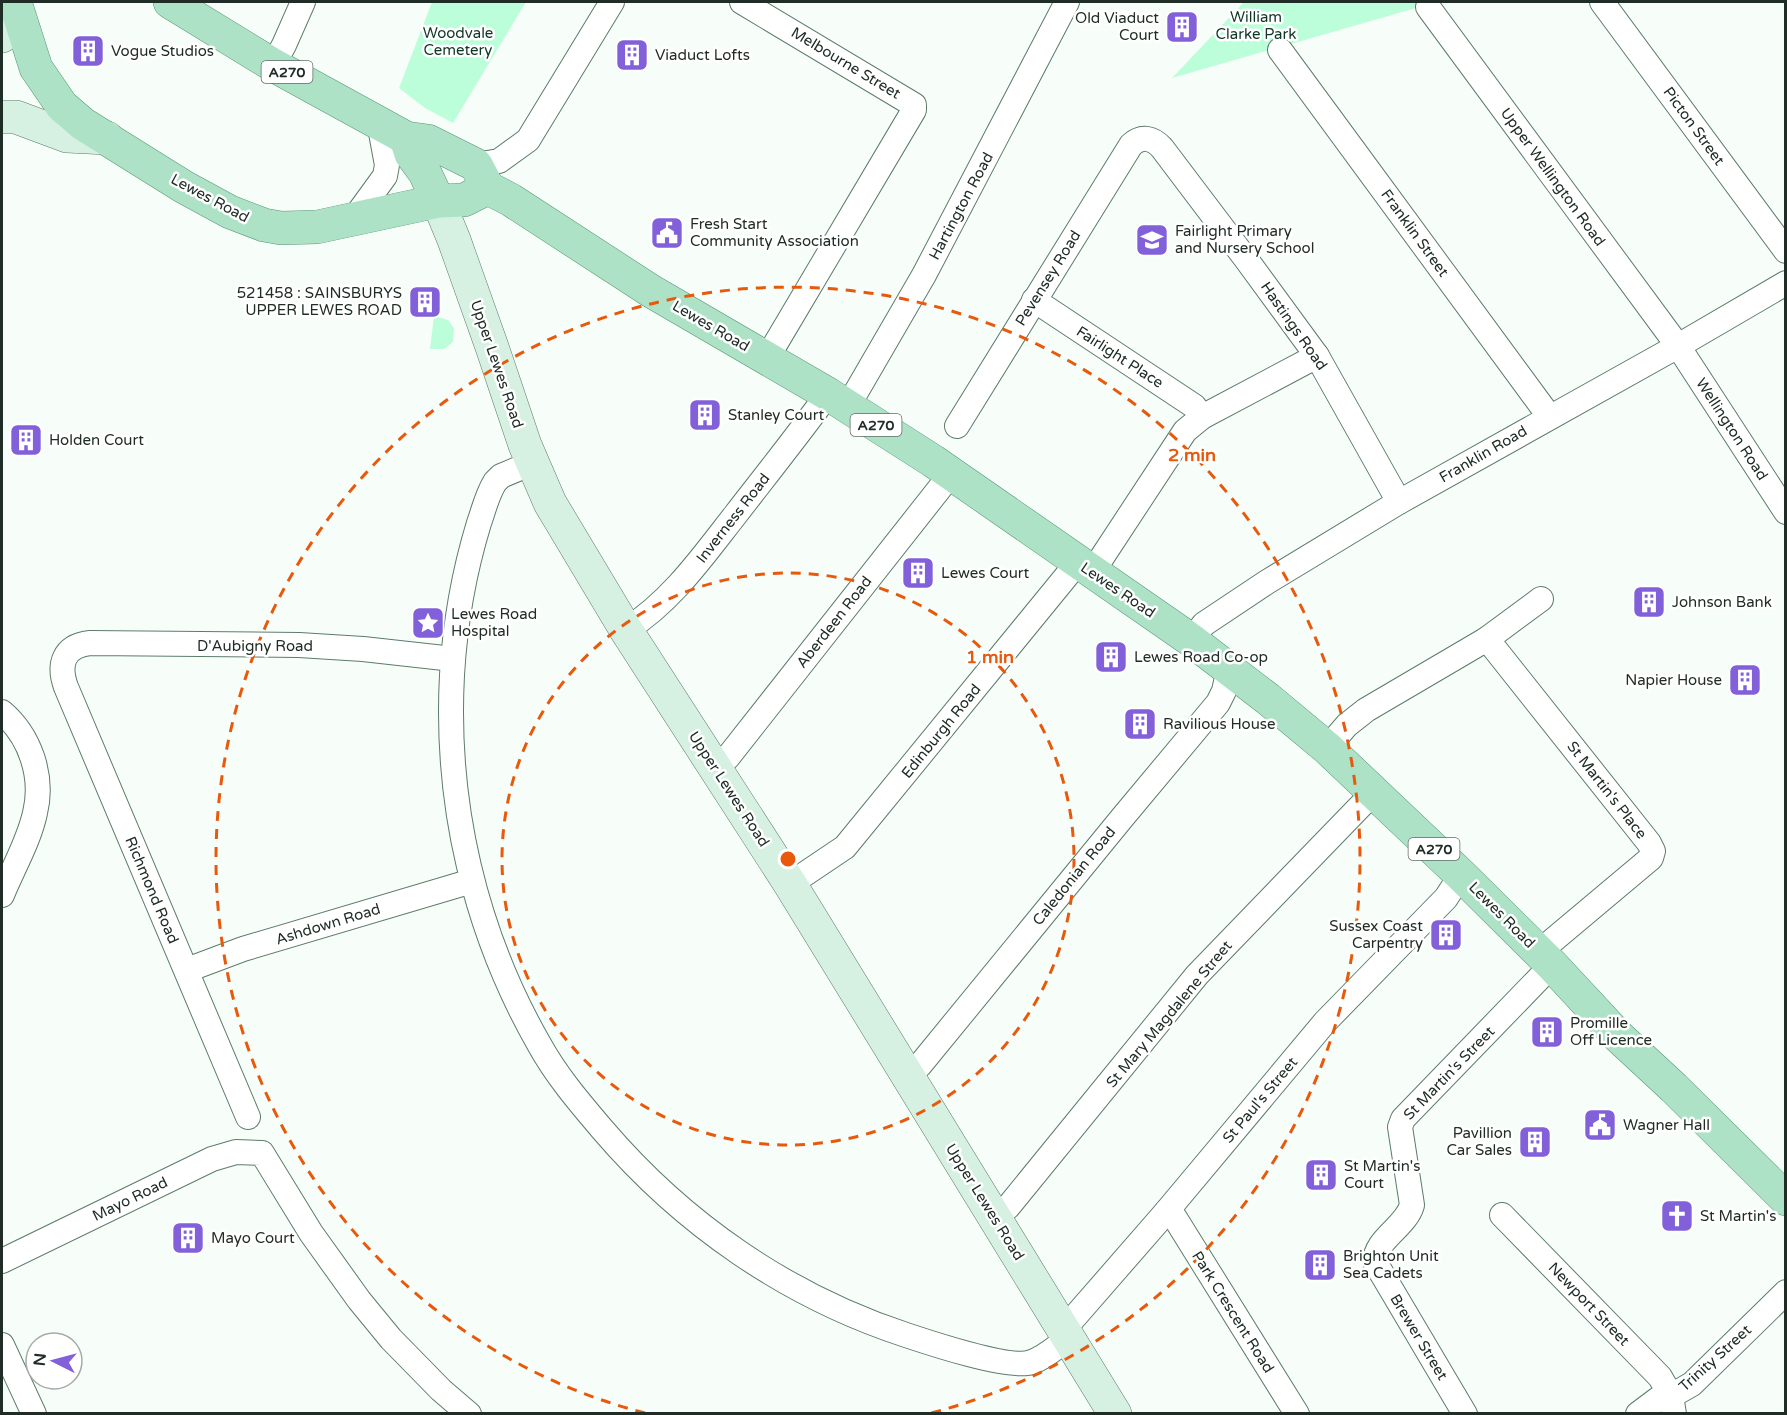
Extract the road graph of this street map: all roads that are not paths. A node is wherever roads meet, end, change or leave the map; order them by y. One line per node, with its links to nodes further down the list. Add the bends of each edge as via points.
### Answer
1 (170, 2): 10 (main road, Lewes Road / A270)
2 (303, 2): 10 (street)
3 (612, 2): 16 (street, via 528,140)
4 (742, 2): 24 (street, Melbourne Street, via 914,105 874,180)
5 (1067, 2): 25 (street, Hartington Road, via 924,275)
6 (1602, 2): 19 (street, Picton Street)
7 (1428, 7): 22 (street, Upper Wellington Road)
8 (13, 12): 13 (main road, Lewes Road, via 36,68 53,94 71,115)
9 (1280, 50): 26 (street, Franklin Street)
10 (273, 65): 12 (main road, Lewes Road / A270)
11 (2, 117): 13 (street, via 32,121 67,136)
12 (379, 122): 15 (main road, Lewes Road / A270); 18 (street, via 387,165 385,176)
13 (106, 138): 18 (main road, Lewes Road, via 200,196 264,225 317,227)
14 (1147, 138): 21 (street, Pevensey Road, via 1131,145); 23 (street, Hastings Road, via 1162,148)
15 (414, 152): 16 (main road, Lewes Road / A270, via 428,141); 17 (main road, Upper Lewes Road)
16 (482, 177): 17 (main road, Lewes Road, via 464,200); 24 (main road, Lewes Road / A270, via 651,291)
17 (438, 201): 18 (main road, Lewes Road); 29 (street, Upper Lewes Road)
18 (353, 220)
19 (1785, 251)
20 (1785, 283): 22 (street, Franklin Road)
21 (1034, 300): 27 (street, Fairlight Place, via 1194,406); 28 (street, Pevensey Road)
22 (1678, 346): 26 (street, Franklin Road); 32 (street, Wellington Road)
23 (1317, 356): 27 (street, Edinburgh Road); 31 (street, Hastings Road)
24 (767, 358): 25 (main road, Lewes Road / A270)
25 (838, 400): 30 (main road, Lewes Road / A270); 35 (street, Inverness Road, via 794,441 684,579)
26 (1549, 416): 31 (street, Franklin Road)
27 (1202, 417): 33 (street, Edinburgh Road, via 1185,431)
28 (957, 426)
29 (532, 463): 35 (street, Upper Lewes Road, via 550,504); 38 (street, St Paul's Street, via 501,476 491,488 464,578)
30 (951, 474): 33 (main road, Lewes Road / A270); 43 (street, Aberdeen Road, via 728,757)
31 (1399, 502): 37 (street, Franklin Road, via 1267,582 1204,624)
32 (1785, 513)
33 (1086, 567): 37 (main road, Lewes Road / A270); 47 (street, Edinburgh Road, via 845,847)
34 (1541, 599): 36 (street)
35 (626, 630): 43 (street, Upper Lewes Road)
36 (1487, 639): 42 (street, via 1366,710); 49 (street, St Martin's Place, via 1653,851 1651,858)
37 (1191, 640): 40 (main road, Lewes Road / A270)
38 (453, 659): 39 (street, D'Aubigny Road, via 299,645 90,643 74,648); 46 (street, St Paul's Street, via 453,776)
39 (63, 662): 50 (street, Richmond Road, via 66,687)
40 (1229, 669): 42 (main road, Lewes Road / A270); 51 (street, Caledonian Road, via 1218,703 920,1065)
41 (2, 712): 48 (street, via 28,747 36,771 37,793 33,821)
42 (1327, 748): 44 (main road, Lewes Road / A270)
43 (715, 768): 47 (street, Upper Lewes Road)
44 (1375, 791): 45 (main road, Lewes Road / A270); 56 (street, St Mary Magdalene Street, via 1197,975 1008,1207)
45 (1461, 875): 49 (main road, Lewes Road / A270); 54 (street, St Paul's Street, via 1446,898 1325,1022)
46 (472, 881): 50 (street, Ashdown Road, via 243,949); 60 (street, St Paul's Street, via 496,955 540,1046 565,1084 621,1151 694,1220 796,1288 848,1314 921,1340 1026,1364 1046,1355)
47 (790, 884): 51 (street, Upper Lewes Road)
48 (2, 895)
49 (1541, 967): 53 (main road, Lewes Road / A270, via 1674,1088); 57 (street, St Martin's Street, via 1403,1119 1399,1131 1412,1205)
50 (186, 970): 52 (street, Richmond Road)
51 (907, 1075): 56 (street, Upper Lewes Road)
52 (248, 1117)
53 (1785, 1199)
54 (1167, 1211): 60 (street, St Paul's Street); 66 (street, Park Crescent Road)
55 (1502, 1215): 62 (street, Newport Street, via 1660,1377)
56 (995, 1217): 60 (street, Upper Lewes Road)
57 (1374, 1259): 67 (street, Brewer Street)
58 (2, 1261): 64 (street, Mayo Road, via 212,1159 236,1152 262,1153 311,1233 359,1300 391,1340)
59 (1785, 1292): 62 (street, Trinity Street)
60 (1065, 1332): 65 (street, Upper Lewes Road)
61 (2, 1345): 63 (street)
62 (1673, 1405): 68 (street, Trinity Street, via 1658,1399)
63 (34, 1413)
64 (469, 1413)
65 (1115, 1413)
66 (1297, 1413)
67 (1465, 1413)
68 (1638, 1413)

